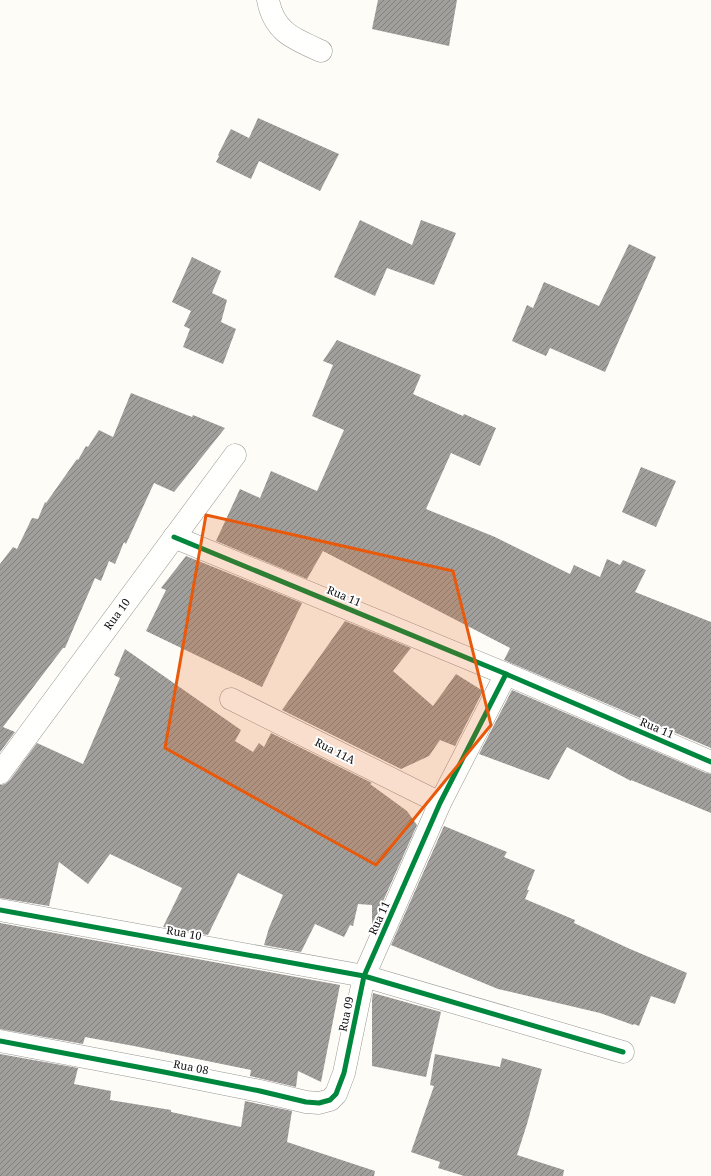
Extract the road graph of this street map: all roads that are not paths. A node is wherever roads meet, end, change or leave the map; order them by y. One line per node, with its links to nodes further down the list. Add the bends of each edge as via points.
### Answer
1 (268, 0): 2 (street, via 269,8 286,33 294,40)
2 (321, 51)
3 (235, 455): 4 (street, Rua 10)
4 (174, 537): 5 (street, Rua 11); 8 (street, Rua 10)
5 (506, 674): 7 (street, Rua 11); 9 (street, Rua 11)
6 (231, 699): 9 (street, Rua 11A)
7 (711, 762)
8 (0, 773)
9 (440, 803): 11 (street, Rua 11)
10 (0, 910): 11 (street, Rua 10)
11 (364, 976): 13 (street, Rua 10); 14 (street, Rua 09)
12 (0, 1041): 14 (street, Rua 08, via 320,1103 330,1100 336,1094)
13 (623, 1052)
14 (348, 1055)

